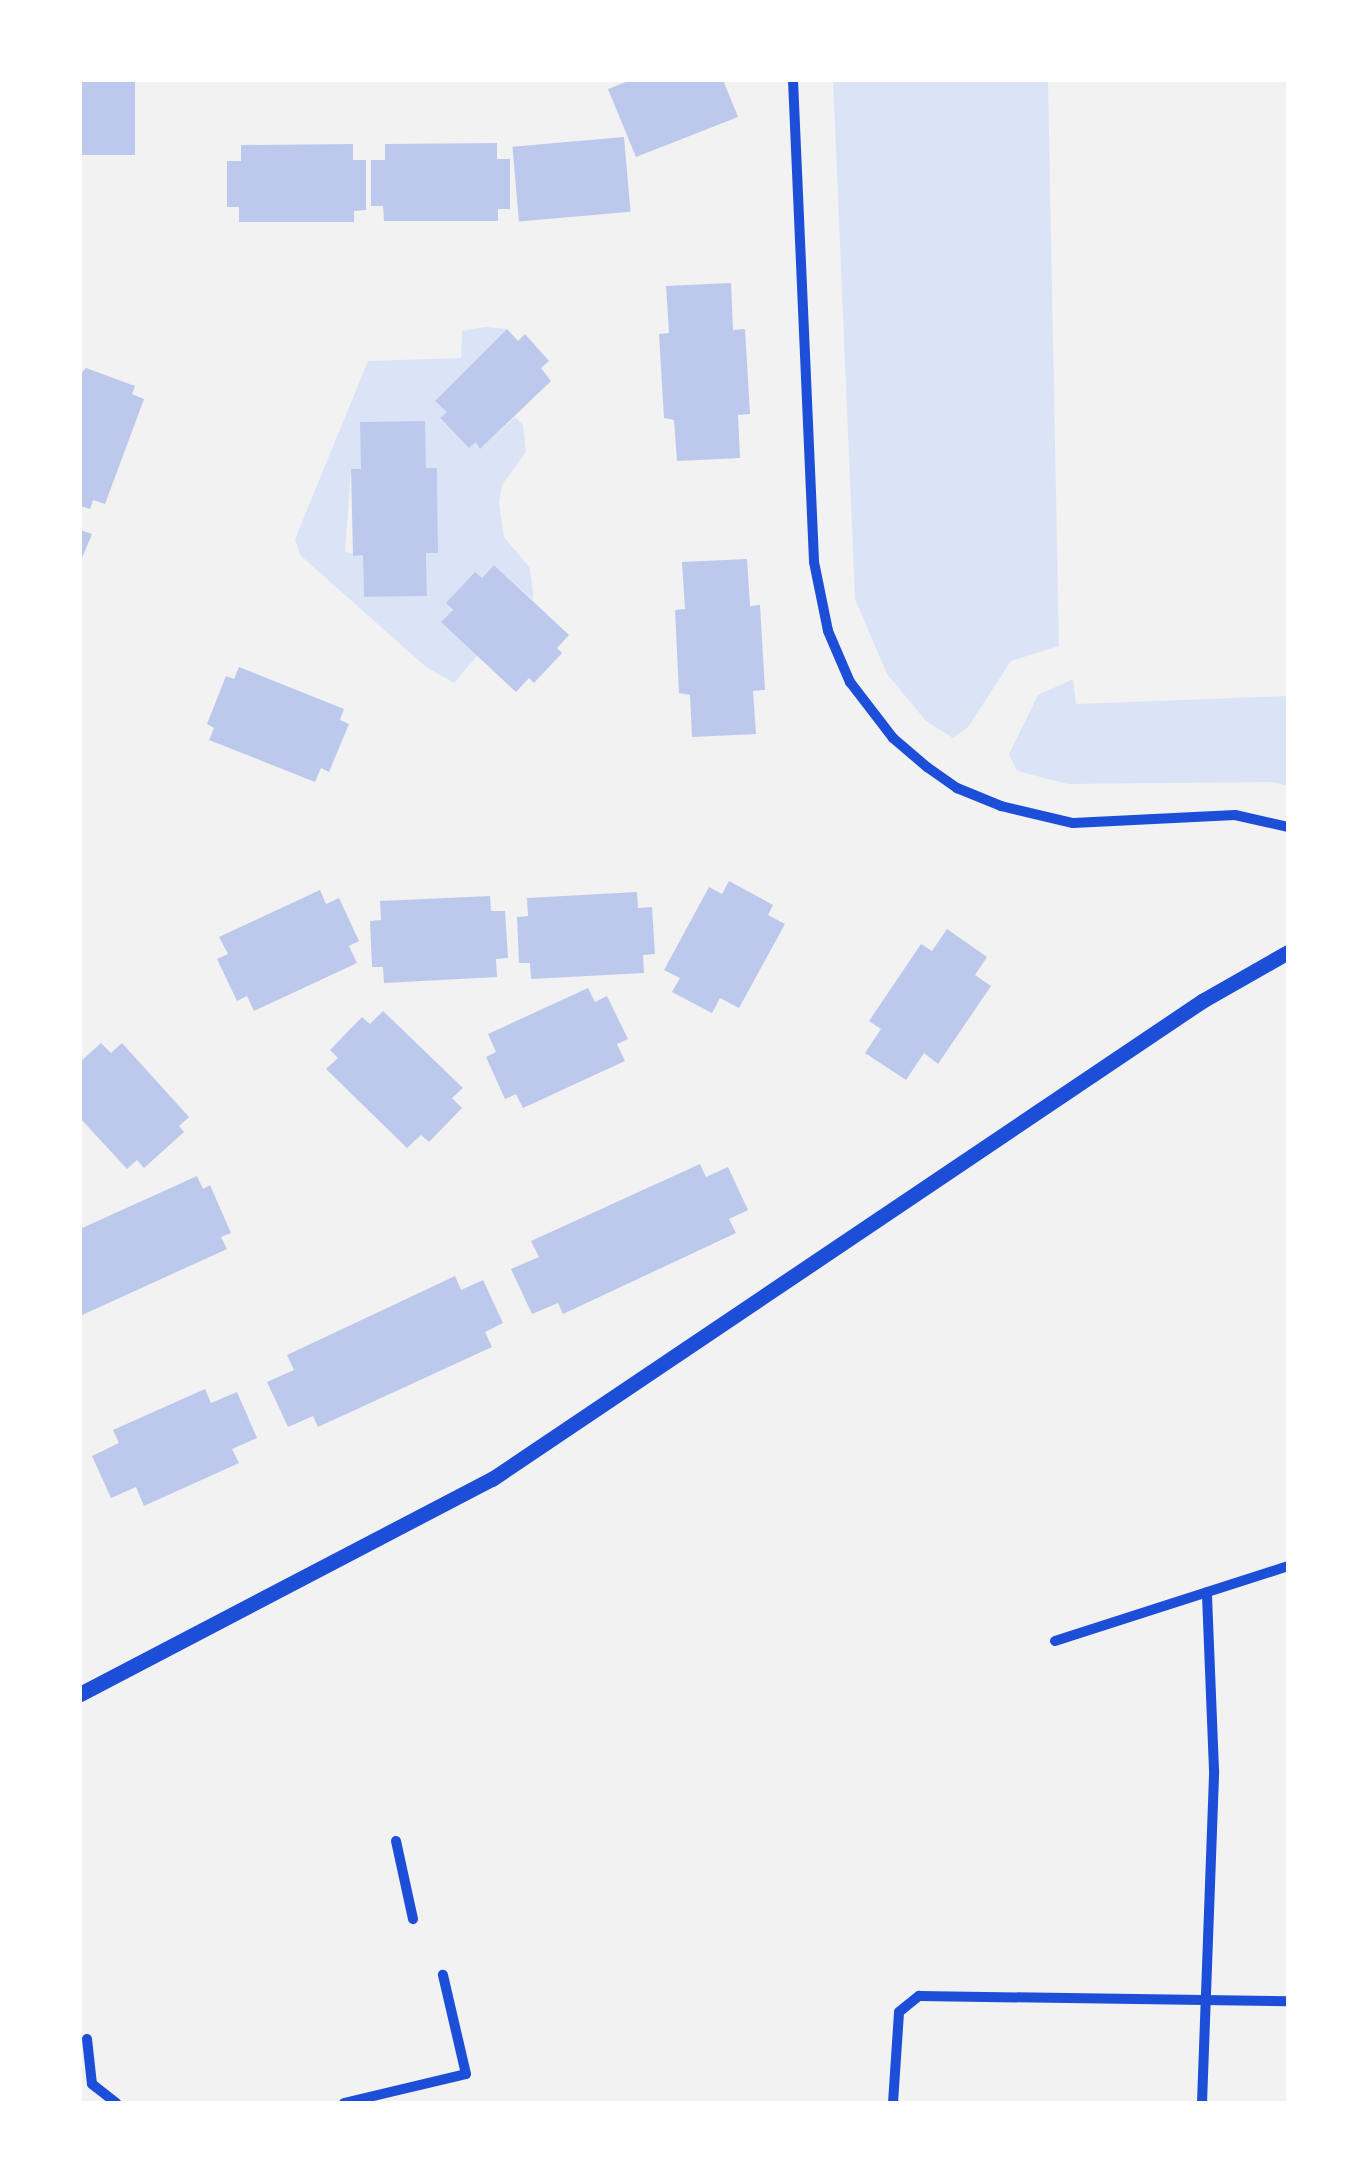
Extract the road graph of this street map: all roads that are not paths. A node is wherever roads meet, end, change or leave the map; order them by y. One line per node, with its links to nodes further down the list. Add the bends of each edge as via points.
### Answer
1 (793, 80): 2 (street, via 814,562 828,632 850,682 893,738 926,766 1001,806 1072,823 1235,815)
2 (1288, 827)
3 (1288, 952): 7 (street, via 1202,1001 492,1479)
4 (1288, 1566): 5 (street)
5 (1207, 1592): 6 (street); 11 (street, via 1214,1770)
6 (1055, 1641)
7 (80, 1694)
8 (396, 1841): 9 (street)
9 (414, 1918)
10 (443, 1975): 15 (street, via 466,2074)
11 (1204, 1999): 12 (street); 16 (street, via 934,1994 907,2001 895,2028); 17 (street)
12 (1288, 2001)
13 (87, 2038): 14 (street, via 92,2084)
14 (116, 2103)
15 (344, 2103)
16 (893, 2103)
17 (1202, 2103)

